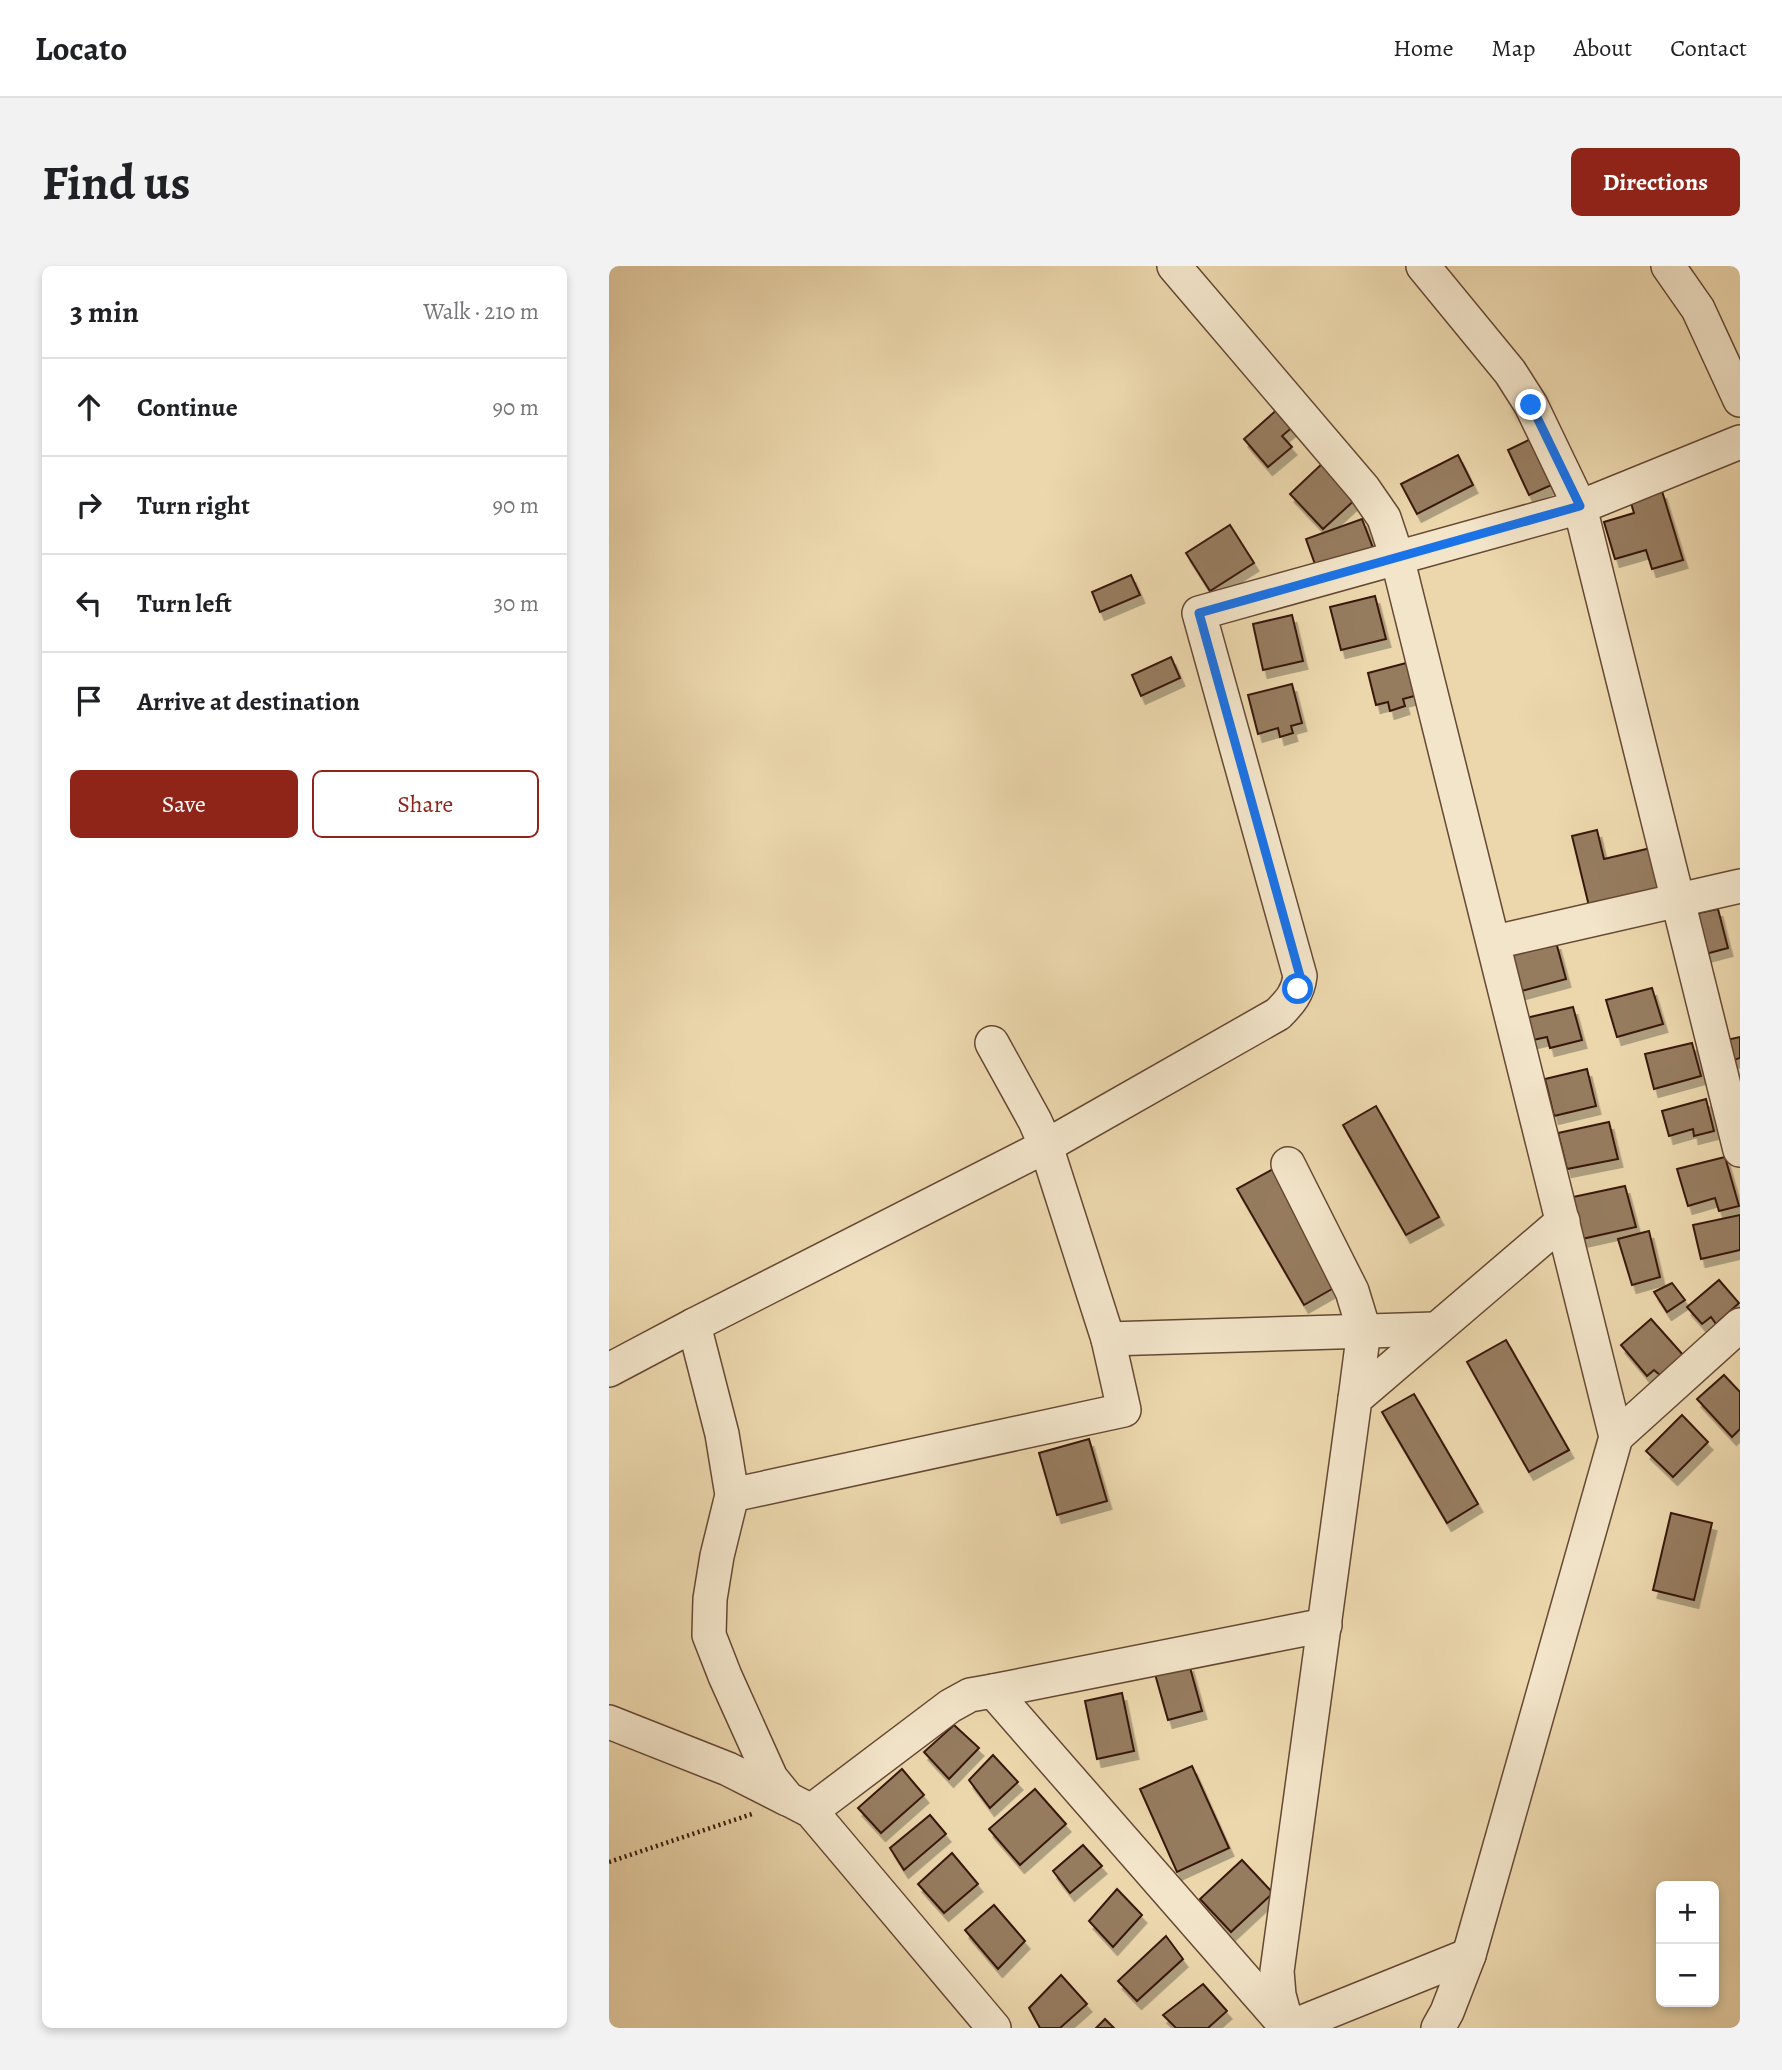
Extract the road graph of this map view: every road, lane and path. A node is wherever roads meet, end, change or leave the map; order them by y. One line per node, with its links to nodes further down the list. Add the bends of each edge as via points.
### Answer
1 (1174, 266): 7 (street, via 1364,489 1384,518)
2 (1423, 266): 6 (street, via 1510,372)
3 (1668, 266): 4 (street, via 1697,309)
4 (1740, 400)
5 (1740, 442): 6 (street)
6 (1580, 506): 7 (street); 9 (street)
7 (1397, 557): 10 (street); 12 (street, via 1199,613 1300,976 1298,989 1278,1014)
8 (1740, 886): 9 (street)
9 (1678, 900): 10 (street); 13 (street)
10 (1495, 942): 15 (street)
11 (992, 1042): 12 (street)
12 (1046, 1146): 16 (street); 20 (street)
13 (1740, 1150)
14 (1288, 1164): 19 (street, via 1352,1291)
15 (1563, 1221): 18 (street); 23 (street)
16 (694, 1325): 21 (street); 24 (street, via 722,1434)
17 (1740, 1325): 23 (street)
18 (1435, 1329): 19 (street); 22 (street)
19 (1364, 1330): 20 (street); 22 (street)
20 (1108, 1339): 24 (street, via 1124,1410)
21 (609, 1370)
22 (1355, 1399): 25 (street)
23 (1616, 1437): 30 (street)
24 (732, 1495): 28 (street, via 717,1556 709,1635 771,1778)
25 (1325, 1625): 26 (street); 32 (street, via 1276,1971)
26 (993, 1692): 28 (street, via 970,1695 950,1706); 32 (street)
27 (609, 1722): 28 (street, via 728,1769)
28 (799, 1805): 29 (path); 31 (street)
29 (609, 1862)
30 (1469, 1955): 32 (street); 33 (street)
31 (994, 2028)
32 (1288, 2028)
33 (1438, 2028)

